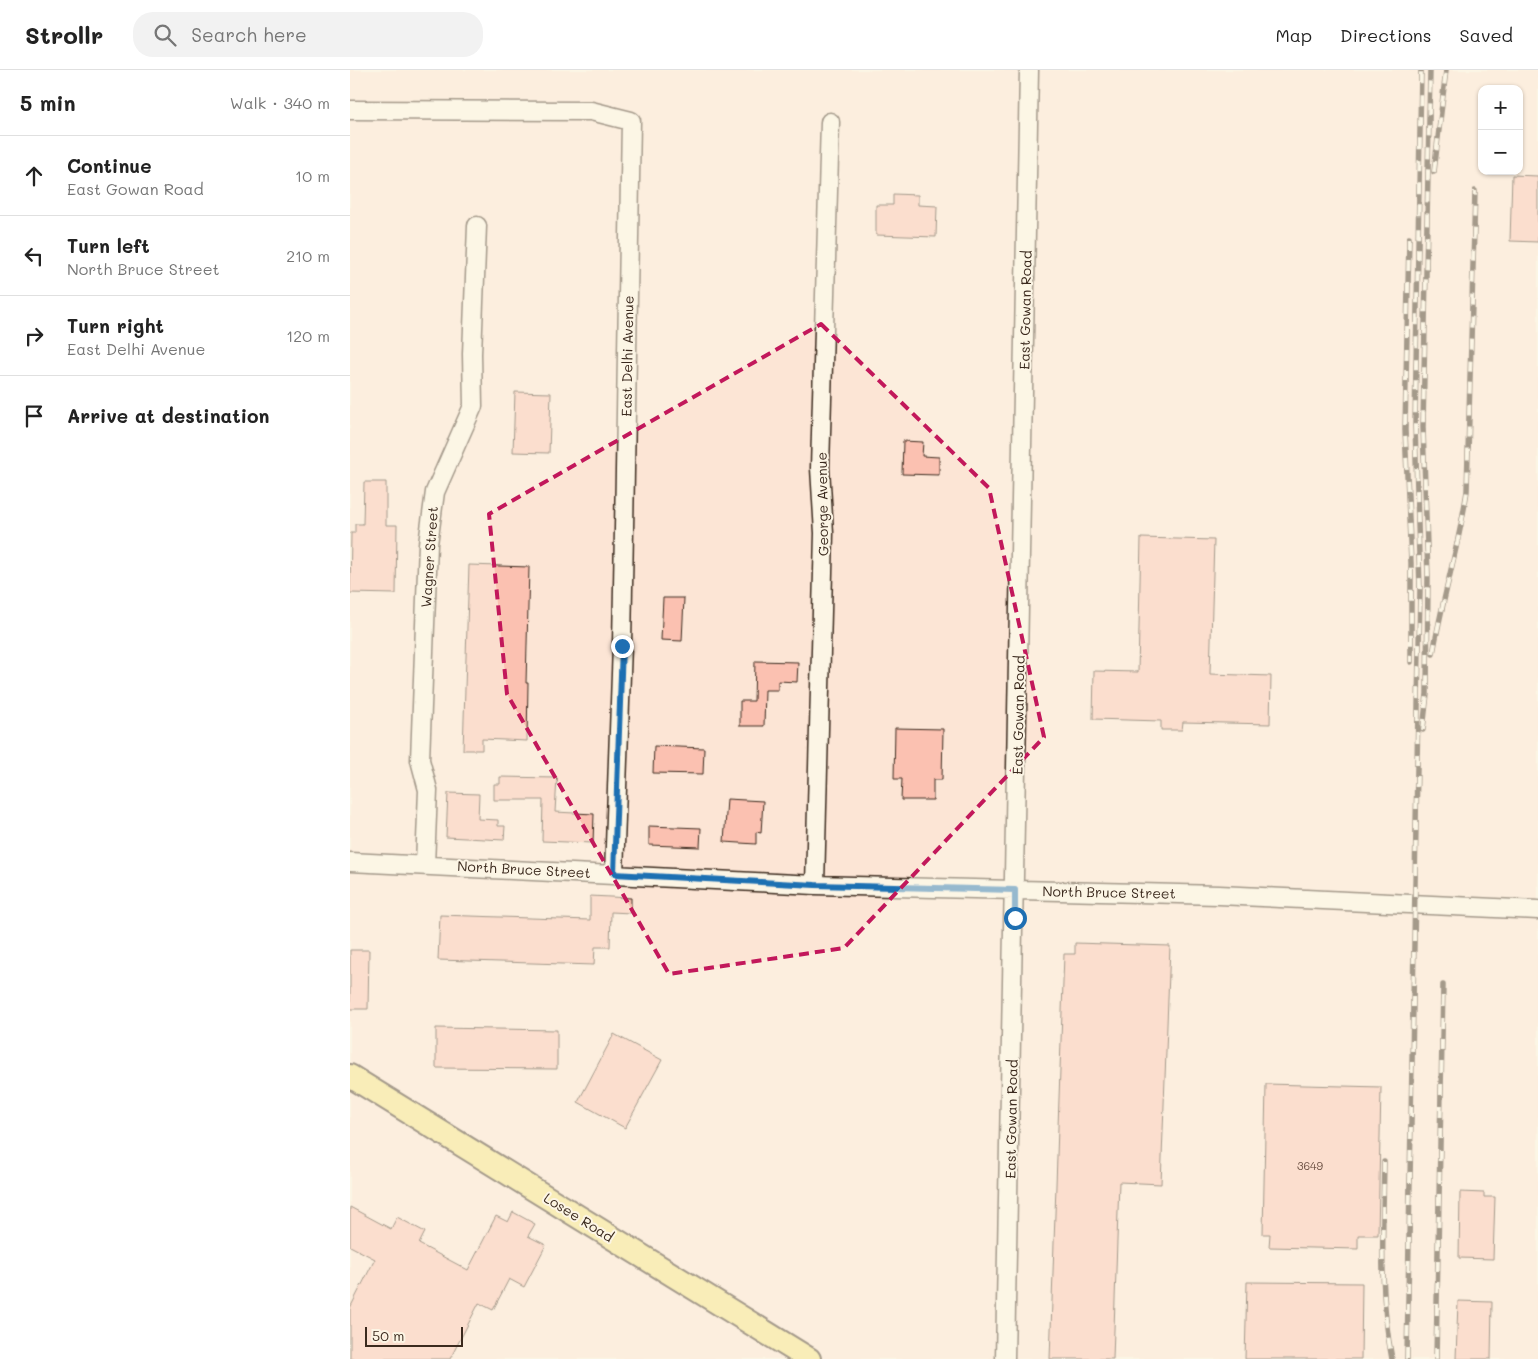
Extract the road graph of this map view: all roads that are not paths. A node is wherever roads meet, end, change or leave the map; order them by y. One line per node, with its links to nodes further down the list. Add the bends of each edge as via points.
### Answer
1 (1029, 70): 9 (street, East Gowan Road)
2 (350, 110): 7 (street, East Delhi Avenue, via 592,111 631,121 622,646)
3 (830, 122): 8 (street, George Avenue, via 820,468 824,533)
4 (477, 226): 6 (street, Wagner Street, via 473,406 434,492 428,544 420,760 428,790)
5 (350, 862): 6 (street, North Bruce Street)
6 (425, 865): 7 (street, North Bruce Street)
7 (614, 874): 8 (street, North Bruce Street)
8 (815, 885): 9 (street, North Bruce Street)
9 (1015, 890): 10 (street, North Bruce Street, via 1219,895); 13 (street, East Gowan Road)
10 (1538, 910)
11 (350, 1076): 12 (main road, Losee Road)
12 (809, 1359)
13 (1005, 1359)

